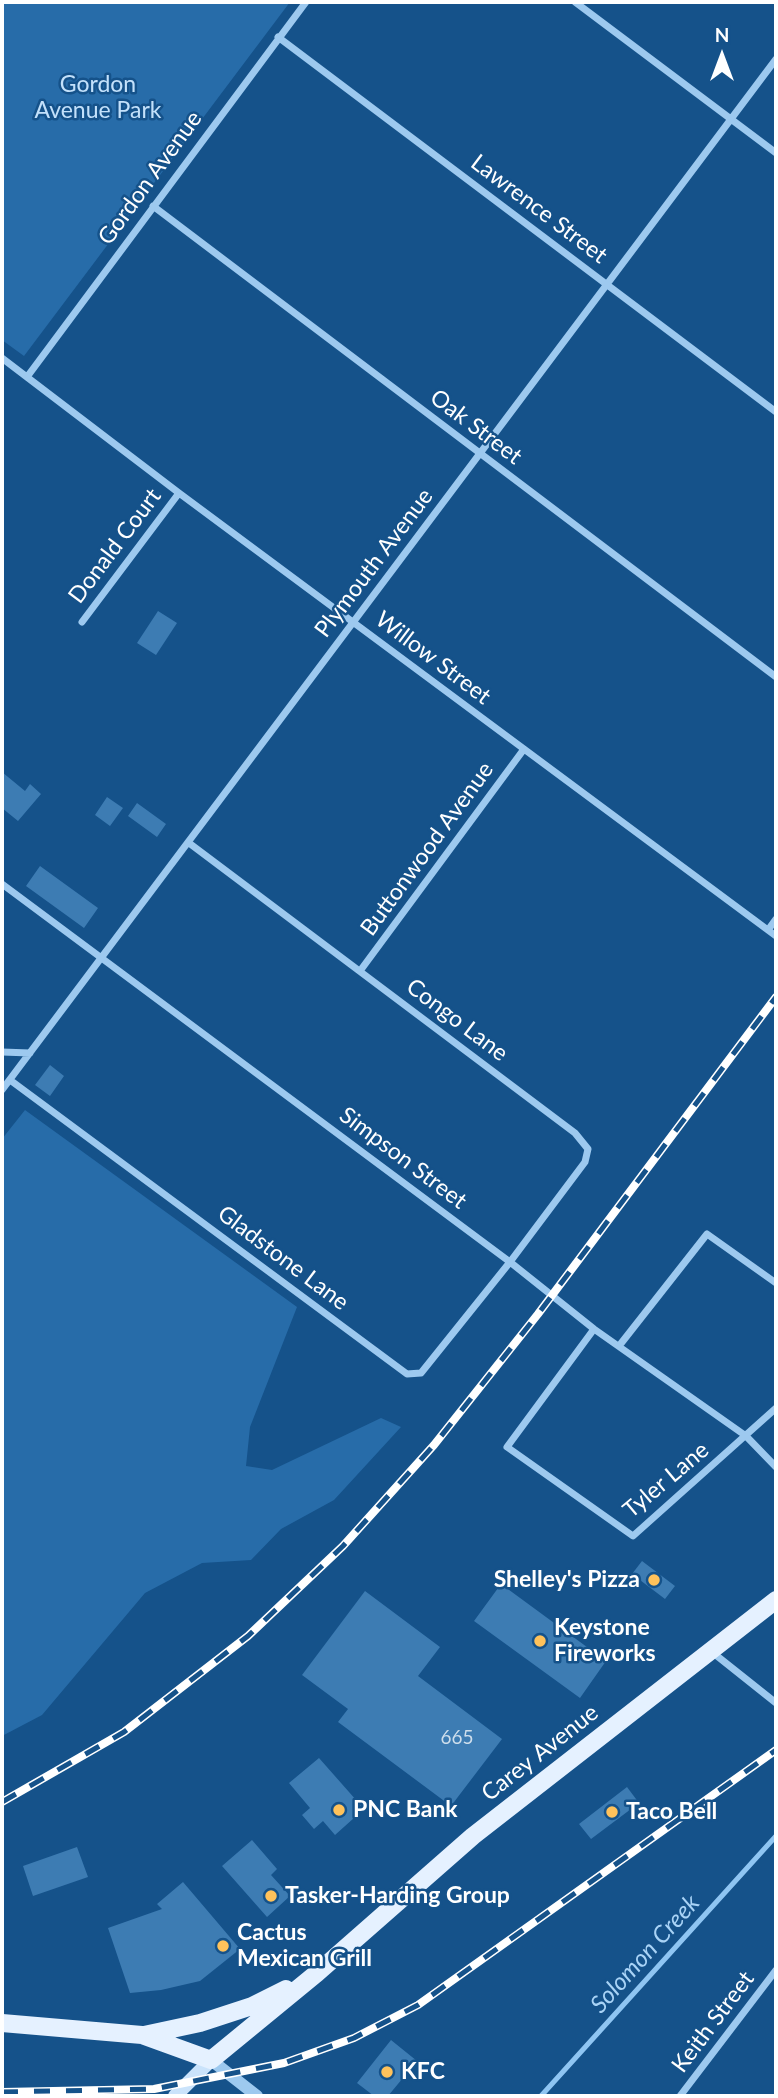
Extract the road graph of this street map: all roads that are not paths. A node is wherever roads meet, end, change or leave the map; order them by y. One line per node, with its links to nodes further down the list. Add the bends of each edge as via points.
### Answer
1 (306, 2): 3 (street, Gordon Avenue)
2 (575, 2): 5 (street)
3 (278, 37): 7 (street, Gordon Avenue); 8 (street, Lawrence Street)
4 (776, 59): 5 (street, Plymouth Avenue)
5 (731, 120): 6 (street); 8 (street, Plymouth Avenue)
6 (776, 153)
7 (153, 206): 10 (street, Gordon Avenue); 12 (street, Oak Street)
8 (608, 286): 11 (street, Lawrence Street); 12 (street, Plymouth Avenue)
9 (2, 358): 10 (street, Willow Street)
10 (27, 377): 13 (street, Willow Street)
11 (776, 412)
12 (481, 455): 15 (street, Plymouth Avenue); 16 (street, Oak Street)
13 (179, 494): 14 (street, Donald Court); 15 (street, Willow Street)
14 (82, 622)
15 (352, 622): 17 (street, Willow Street); 18 (street, Plymouth Avenue)
16 (776, 677)
17 (524, 749): 21 (street, Willow Street); 24 (street, Buttonwood Avenue)
18 (188, 842): 23 (street, Plymouth Avenue); 24 (street, Congo Lane)
19 (2, 884): 23 (street, Simpson Street)
20 (776, 919): 21 (street)
21 (768, 930): 22 (street, Willow Street)
22 (776, 936)
23 (102, 957): 26 (street, Plymouth Avenue); 29 (street, Simpson Street)
24 (360, 971): 29 (street, Congo Lane, via 575,1133 588,1149 585,1162)
25 (2, 1052): 26 (street)
26 (30, 1053): 27 (street, Plymouth Avenue)
27 (10, 1080): 28 (street, Plymouth Avenue); 29 (street, Gladstone Lane, via 407,1374 421,1373)
28 (2, 1090)
29 (510, 1262): 31 (street, Simpson Street)
30 (776, 1283): 32 (street, via 707,1234)
31 (594, 1329): 32 (street, Simpson Street); 34 (street, Tyler Lane, via 507,1447 632,1536)
32 (619, 1346): 34 (street, Simpson Street)
33 (776, 1408): 34 (street, Tyler Lane)
34 (746, 1436): 35 (street, Simpson Street)
35 (776, 1467)
36 (776, 1600): 37 (main road, Carey Avenue)
37 (712, 1652): 38 (street); 40 (main road, Carey Avenue, via 472,1836)
38 (776, 1703)
39 (776, 1970): 46 (street, Keith Street)
40 (317, 1973): 42 (main road, via 252,2006); 43 (main road, Carey Avenue)
41 (2, 2023): 42 (main road)
42 (142, 2035): 43 (main road)
43 (211, 2060): 44 (main road); 45 (street)
44 (175, 2096)
45 (257, 2096)
46 (680, 2096)

